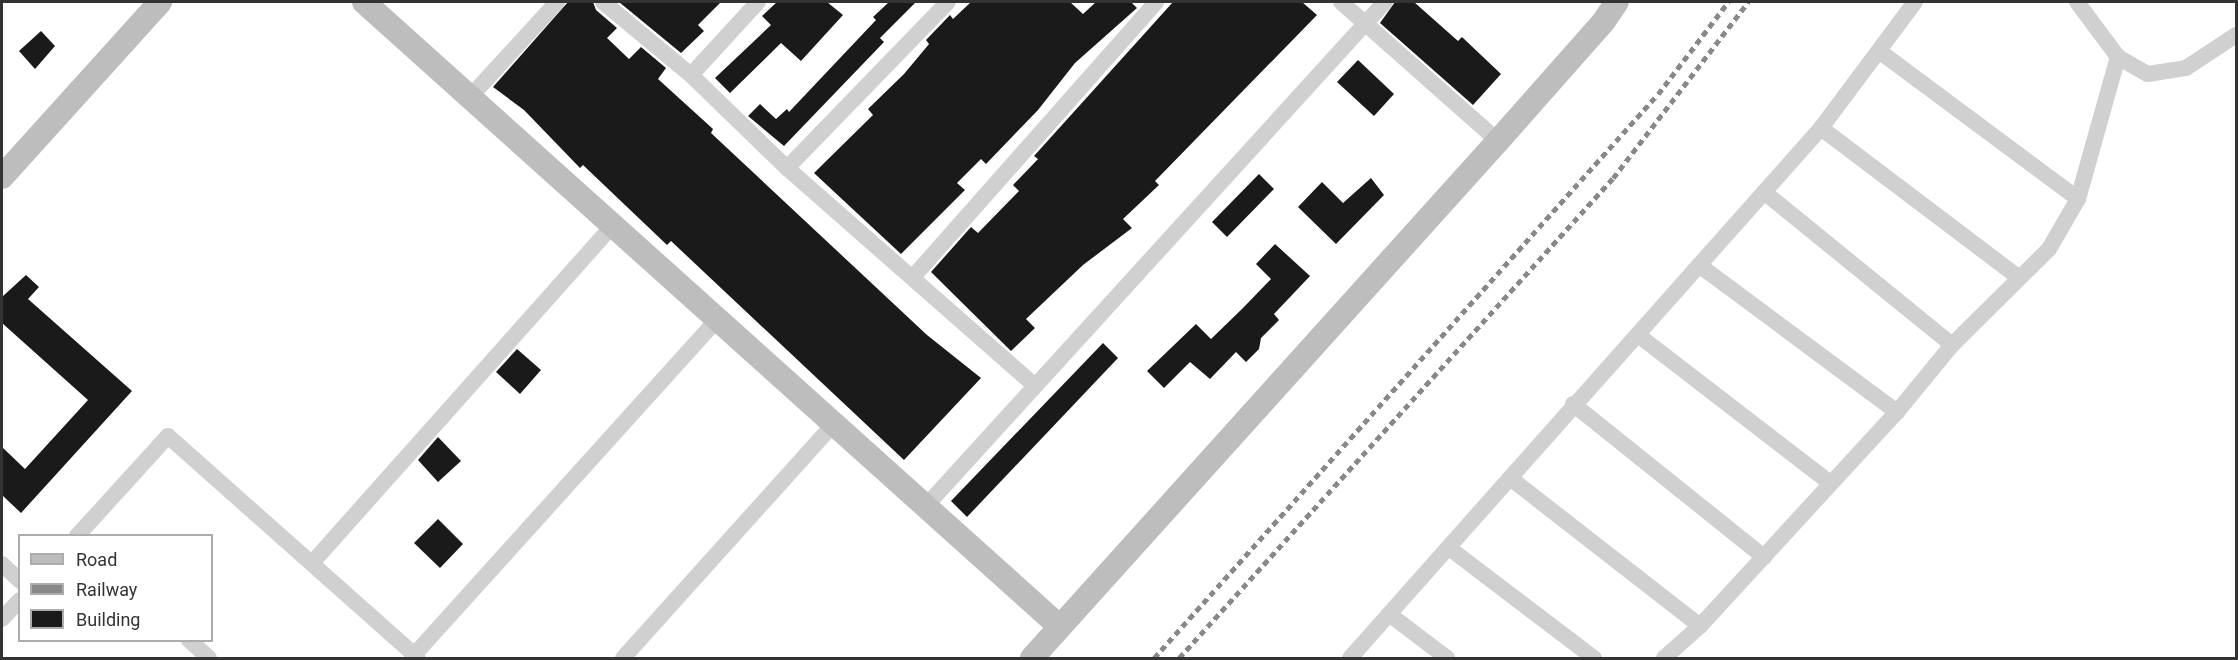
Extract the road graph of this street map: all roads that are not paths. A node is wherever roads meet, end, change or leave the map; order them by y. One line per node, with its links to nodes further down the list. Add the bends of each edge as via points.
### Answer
1 (160, 2): 22 (street)
2 (364, 2): 18 (street)
3 (557, 2): 18 (street)
4 (603, 2): 17 (street)
5 (758, 2): 17 (street)
6 (948, 2): 21 (street)
7 (1156, 2): 27 (street)
8 (1341, 2): 13 (street)
9 (1384, 2): 13 (street)
10 (1617, 2): 20 (street)
11 (1915, 2): 15 (street)
12 (2078, 2): 16 (street)
13 (1366, 22): 20 (street); 32 (street)
14 (2236, 35): 16 (street, via 2186,68 2148,74)
15 (1878, 51): 19 (street); 24 (street)
16 (2118, 57): 24 (street)
17 (692, 75): 21 (street)
18 (470, 97): 25 (street)
19 (1821, 128): 23 (street); 28 (street)
20 (1498, 141): 49 (street)
21 (787, 168): 27 (street)
22 (2, 177)
23 (1764, 192): 26 (street); 31 (street)
24 (2078, 199): 28 (street, via 2049,249)
25 (613, 225): 29 (street); 42 (street)
26 (1699, 265): 30 (street); 34 (street)
27 (913, 277): 32 (street)
28 (2019, 278): 31 (street)
29 (718, 319): 35 (street); 51 (street)
30 (1638, 335): 33 (street); 37 (street)
31 (1952, 345): 34 (street)
32 (1035, 386): 38 (street)
33 (1573, 404): 36 (street); 41 (street)
34 (1897, 412): 37 (street)
35 (834, 424): 38 (street); 53 (street)
36 (1510, 478): 40 (street); 48 (street)
37 (1830, 483): 41 (street)
38 (926, 506): 49 (street)
39 (79, 534): 42 (street, via 168,435)
40 (1449, 548): 46 (street); 57 (street)
41 (1764, 557): 48 (street)
42 (312, 563): 51 (street)
43 (2, 564): 44 (street)
44 (18, 579)
45 (18, 602): 47 (street)
46 (1389, 614): 55 (street); 56 (street)
47 (2, 619)
48 (1700, 626): 58 (street)
49 (1060, 627): 54 (street)
50 (191, 642): 52 (street)
51 (416, 657)
52 (209, 658)
53 (622, 658)
54 (1032, 658)
55 (1350, 658)
56 (1447, 658)
57 (1594, 658)
58 (1664, 658)

